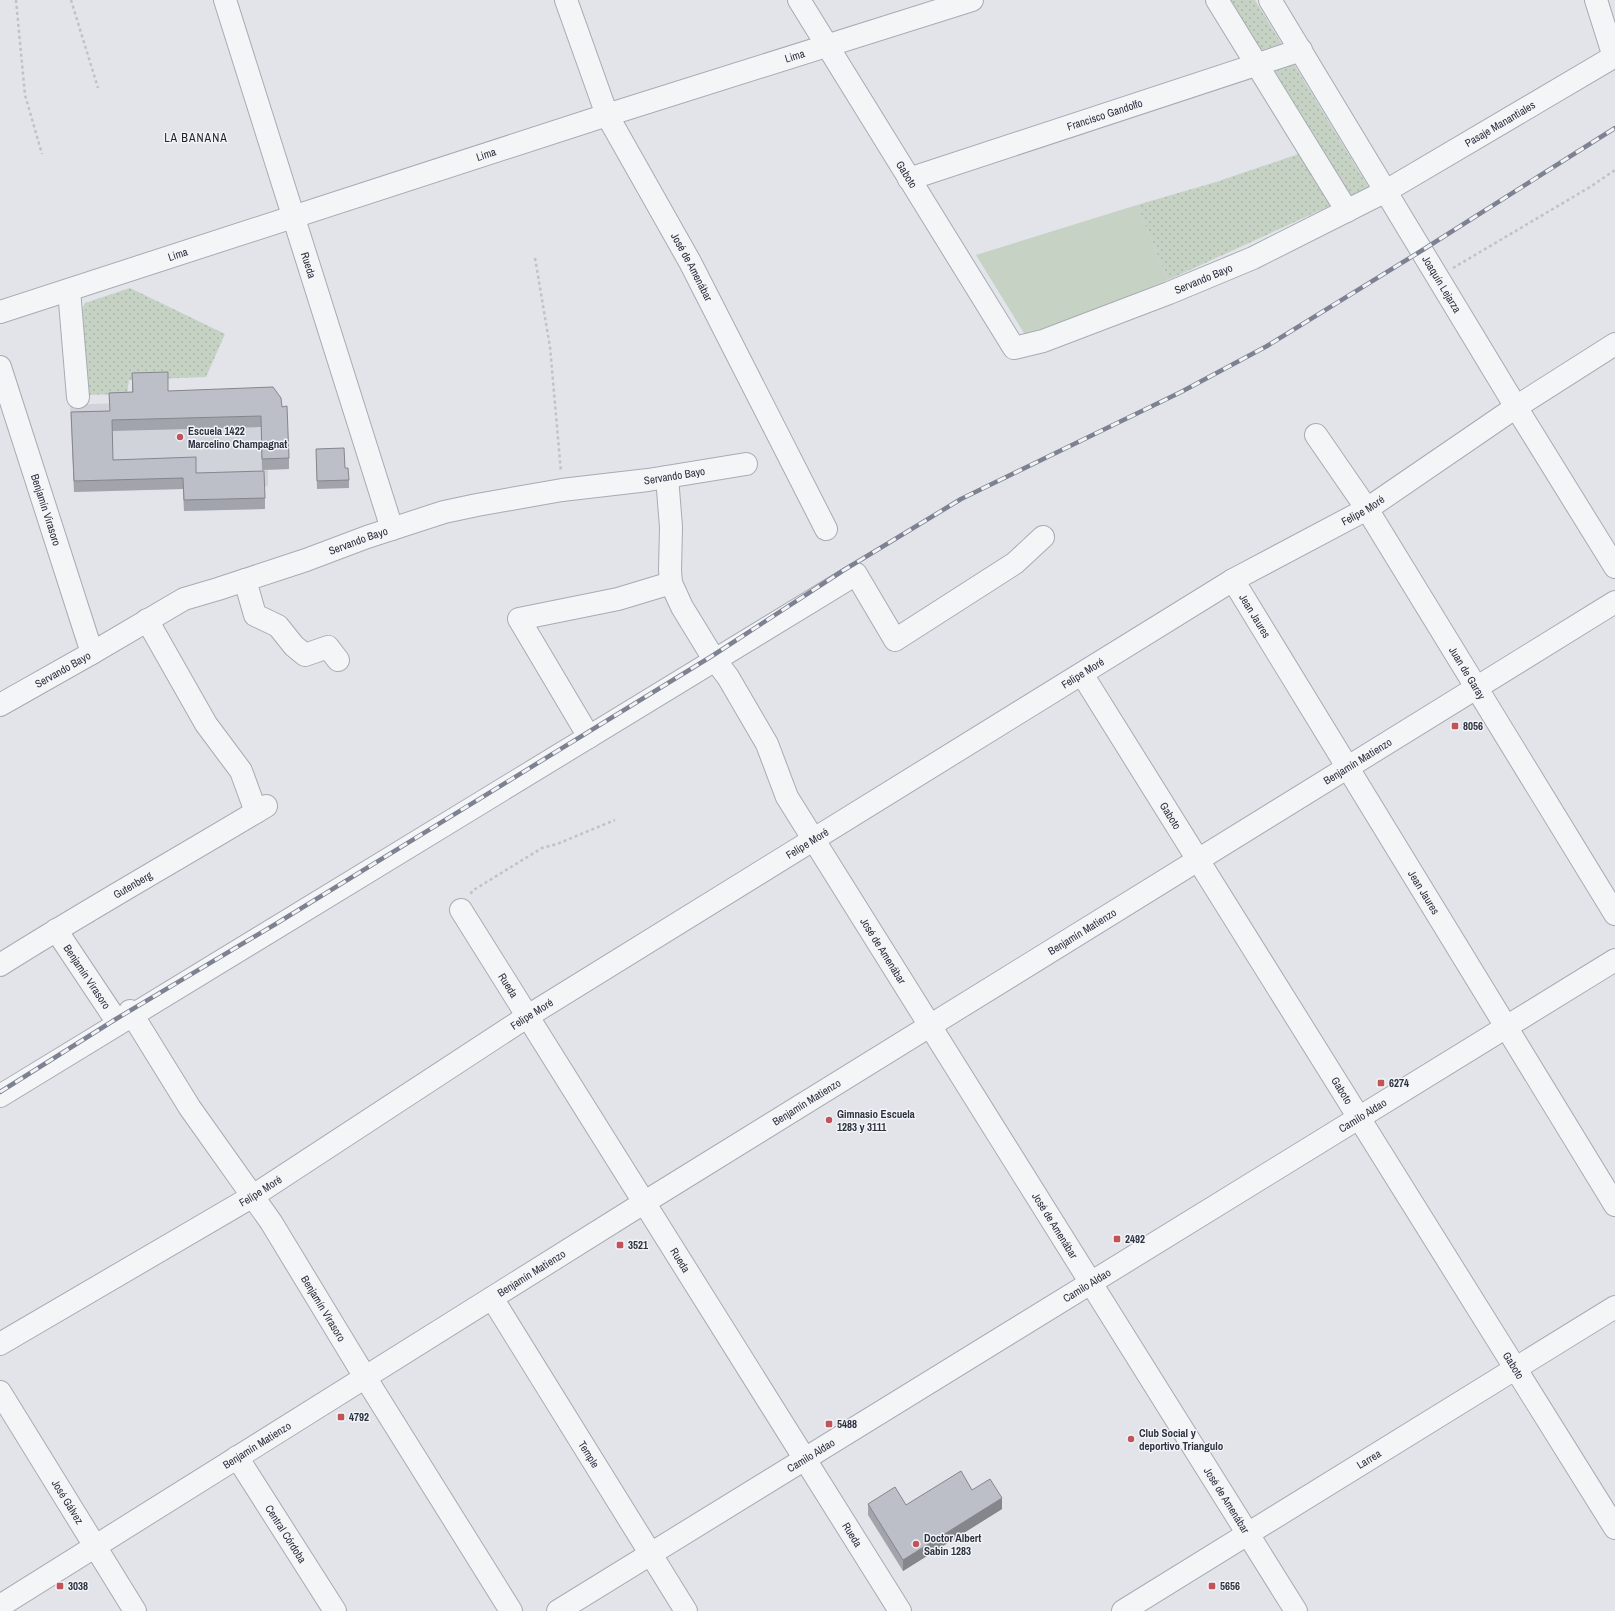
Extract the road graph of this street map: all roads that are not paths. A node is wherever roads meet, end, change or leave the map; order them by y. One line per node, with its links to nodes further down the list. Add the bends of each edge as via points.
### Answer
1 (225, 0): 16 (street, Rueda)
2 (566, 0): 12 (street, José de Amenábar)
3 (799, 0): 8 (street, Gaboto)
4 (972, 0): 8 (street, Lima)
5 (1217, 0): 11 (street)
6 (1270, 0): 9 (street, Joaquín Lejarza)
7 (1596, 0): 10 (street)
8 (827, 46): 12 (street, Lima); 13 (street, Gaboto)
9 (1301, 50): 11 (street, Francisco Gandolfo); 14 (street, Joaquín Lejarza)
10 (1614, 57): 14 (street, Pasaje Manantiales)
11 (1257, 64): 13 (street, Francisco Gandolfo); 15 (street)
12 (607, 115): 16 (street, Lima); 29 (street, José de Amenábar, via 690,262)
13 (909, 179): 20 (street, Gaboto)
14 (1386, 191): 15 (street, Servando Bayo); 23 (street, Joaquín Lejarza)
15 (1347, 211): 20 (street, Servando Bayo, via 1253,258 1169,293 1044,340)
16 (294, 218): 17 (street, Lima); 28 (street, Rueda)
17 (69, 290): 18 (street, Lima); 22 (street)
18 (0, 312)
19 (1615, 344): 23 (street, Felipe Moré)
20 (1014, 348)
21 (0, 367): 37 (street, Benjamín Virasoro)
22 (78, 397)
23 (1516, 407): 27 (street, Felipe Moré); 31 (street, Joaquín Lejarza)
24 (1316, 435): 27 (street, Juan de Garay)
25 (746, 464): 26 (street, Servando Bayo)
26 (667, 477): 28 (street, Servando Bayo, via 562,490 477,505 444,512); 34 (street, via 671,527)
27 (1367, 509): 33 (street, Felipe Moré); 41 (street, Juan de Garay)
28 (392, 529): 32 (street, Servando Bayo)
29 (826, 529)
30 (1043, 537): 39 (street, via 1015,563 896,640 856,574)
31 (1615, 567)
32 (245, 580): 36 (street, Servando Bayo, via 184,599); 38 (street, via 255,615 278,626 305,655 328,648)
33 (1233, 580): 40 (street, Felipe Moré); 44 (street, Jean Jaures)
34 (671, 583): 39 (street, José de Amenábar, via 682,607); 43 (street, via 618,598 519,619)
35 (1615, 602): 41 (street, Benjamín Matienzo)
36 (147, 620): 37 (street, Servando Bayo); 49 (street, Gutenberg, via 206,724 241,771 261,809)
37 (92, 653): 42 (street, Servando Bayo)
38 (338, 660)
39 (716, 660): 43 (street); 45 (street, José de Amenábar, via 768,744 787,797)
40 (1082, 674): 45 (street, Felipe Moré); 46 (street, Gaboto)
41 (1476, 688): 44 (street, Benjamín Matienzo); 48 (street, Juan de Garay)
42 (0, 705)
43 (589, 737): 52 (street, via 323,900)
44 (1348, 768): 46 (street, Benjamín Matienzo); 55 (street, Jean Jaures)
45 (815, 839): 53 (street, Felipe Moré); 54 (street, José de Amenábar)
46 (1198, 860): 54 (street, Benjamín Matienzo); 57 (street, Gaboto)
47 (461, 910): 53 (street, Rueda)
48 (1615, 914)
49 (56, 930): 51 (street, Gutenberg); 52 (street, Benjamín Virasoro)
50 (1615, 960): 55 (street, Camilo Aldao)
51 (0, 965)
52 (127, 1016): 56 (street); 58 (street, Benjamín Virasoro)
53 (528, 1016): 58 (street, Felipe Moré); 59 (street, Rueda)
54 (931, 1025): 59 (street, Benjamín Matienzo); 61 (street, José de Amenábar)
55 (1506, 1027): 57 (street, Camilo Aldao); 60 (street, Jean Jaures)
56 (0, 1096)
57 (1359, 1118): 61 (street, Camilo Aldao); 65 (street, Gaboto)
58 (253, 1196): 64 (street, Felipe Moré); 66 (street, Benjamín Virasoro, via 272,1222)
59 (645, 1202): 62 (street, Benjamín Matienzo); 69 (street, Rueda)
60 (1615, 1205)
61 (1091, 1283): 69 (street, Camilo Aldao); 71 (street, José de Amenábar)
62 (492, 1298): 66 (street, Benjamín Matienzo); 73 (street, Temple)
63 (1615, 1307): 65 (street, Larrea)
64 (0, 1344)
65 (1515, 1369): 70 (street, Gaboto); 71 (street, Larrea)
66 (365, 1377): 68 (street, Benjamín Matienzo); 77 (street, Benjamín Virasoro)
67 (0, 1392): 72 (street, José Gálvez)
68 (237, 1457): 72 (street, Benjamín Matienzo); 76 (street, Central Córdoba)
69 (805, 1459): 73 (street, Camilo Aldao); 80 (street, Rueda)
70 (1615, 1528)
71 (1248, 1534): 81 (street, Larrea); 82 (street, José de Amenábar)
72 (95, 1546): 74 (street, Benjamín Matienzo); 75 (street, José Gálvez)
73 (650, 1554): 78 (street, Camilo Aldao); 79 (street, Temple)
74 (0, 1606)
75 (135, 1611)
76 (335, 1611)
77 (511, 1611)
78 (558, 1611)
79 (686, 1611)
80 (900, 1611)
81 (1123, 1611)
82 (1296, 1611)

